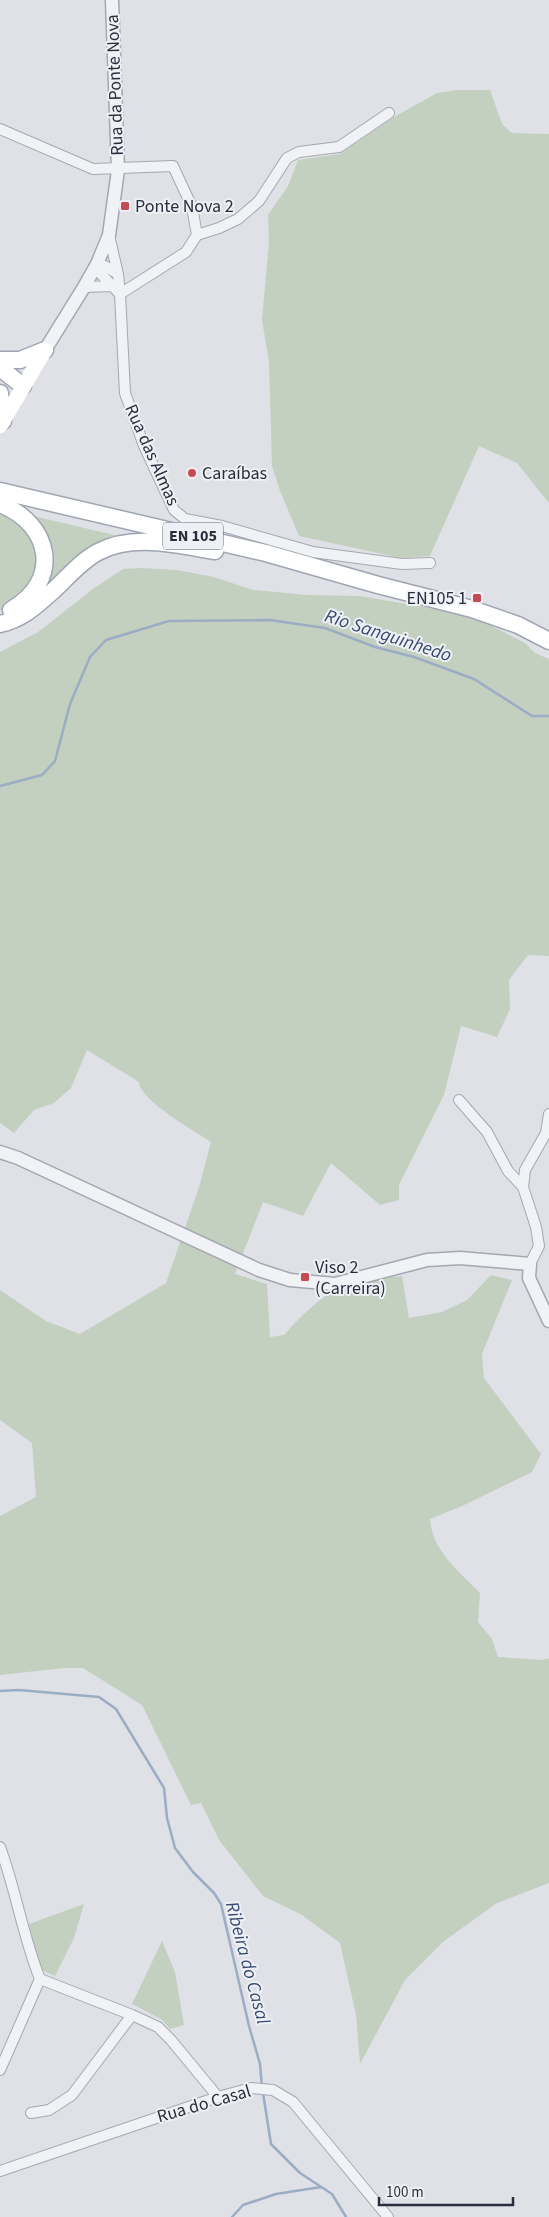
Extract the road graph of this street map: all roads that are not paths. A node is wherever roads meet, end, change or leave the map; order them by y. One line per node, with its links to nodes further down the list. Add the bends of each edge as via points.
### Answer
1 (112, 0): 4 (street, Rua da Ponte Nova)
2 (389, 113): 6 (street, via 339,147 299,152 287,158 259,201 238,219)
3 (0, 129): 4 (street, via 93,169)
4 (118, 170): 5 (street, Rua da Ponte Nova); 6 (street, via 173,166 192,207)
5 (109, 235): 7 (street, Rua da Ponte Nova); 8 (street, Rua das Almas)
6 (197, 235): 10 (street, via 186,252)
7 (97, 264): 8 (street); 9 (street, Rua da Ponte Nova); 10 (street, via 100,274)
8 (118, 274): 10 (street, Rua das Almas)
9 (84, 288): 10 (street); 11 (street, Rua da Ponte Nova)
10 (117, 290): 20 (street, Rua das Almas, via 124,393 174,510 185,520 222,526 313,552 402,564)
11 (45, 350): 12 (main road, via 20,360); 15 (main road)
12 (0, 360)
13 (0, 368): 15 (main road)
14 (0, 380): 15 (main road)
15 (23, 386): 17 (main road)
16 (0, 393): 17 (main road)
17 (1, 424)
18 (2, 496): 19 (main road, EN 105); 21 (main road, EN 105, via 266,553); 22 (main road, via 34,527 45,554 40,583 32,594 21,604)
19 (230, 554): 21 (main road, EN 105); 23 (main road, via 155,542 111,547 85,561 25,615)
20 (430, 562)
21 (378, 585): 24 (main road, EN 105, via 478,611 518,625)
22 (0, 614)
23 (0, 624)
24 (549, 641)
25 (459, 1100): 28 (street, via 487,1132 508,1170)
26 (548, 1118): 28 (street, via 546,1133 525,1170)
27 (0, 1152): 29 (street, via 258,1270 290,1280 334,1284 427,1260 460,1258)
28 (523, 1187): 29 (street, via 539,1246)
29 (530, 1264): 30 (street, via 528,1278)
30 (549, 1321)
31 (0, 1847): 32 (street)
32 (40, 1979): 33 (street); 34 (street)
33 (132, 2015): 35 (street, via 158,2027); 36 (street, via 72,2095 49,2110)
34 (0, 2070)
35 (218, 2097): 37 (street, Rua do Casal); 38 (street, Rua do Casal, via 251,2088 273,2090 293,2102)
36 (31, 2113)
37 (0, 2171)
38 (388, 2217)

